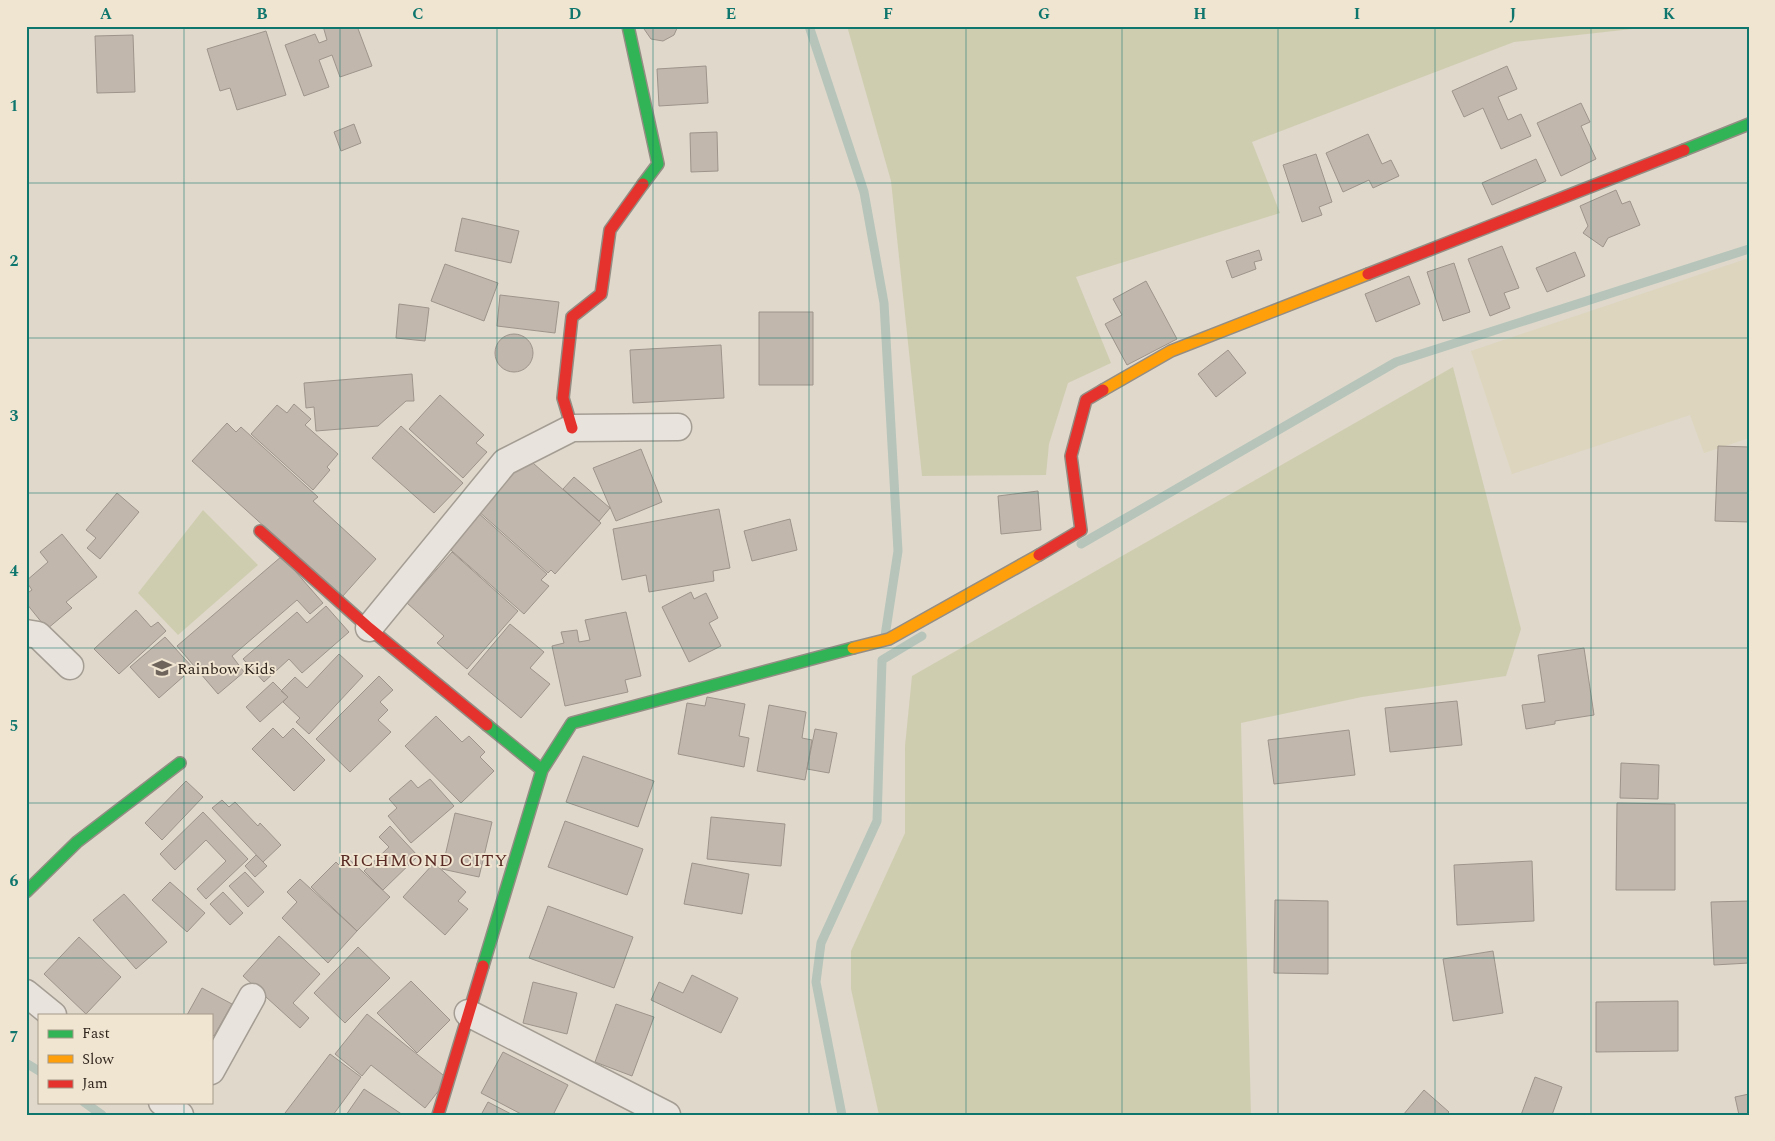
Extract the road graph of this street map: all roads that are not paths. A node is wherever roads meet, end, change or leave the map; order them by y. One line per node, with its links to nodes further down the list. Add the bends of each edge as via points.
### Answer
1 (628, 26): 4 (street, via 658,164 610,230 601,294 572,317 563,398)
2 (1749, 124): 10 (street, via 1171,350 1086,400 1071,456 1081,530 1002,577 885,639 572,723)
3 (678, 427): 4 (street)
4 (572, 428): 6 (street, via 505,462)
5 (260, 531): 6 (street)
6 (369, 628): 10 (street)
7 (26, 632): 8 (street, via 38,635)
8 (70, 666)
9 (180, 763): 11 (street, via 77,842)
10 (542, 770): 14 (street)
11 (26, 892)
12 (26, 993): 15 (street)
13 (252, 997): 16 (street)
14 (468, 1013): 19 (street); 20 (street)
15 (52, 1014)
16 (212, 1069)
17 (165, 1104): 18 (street)
18 (180, 1115)
19 (438, 1115)
20 (667, 1115)

